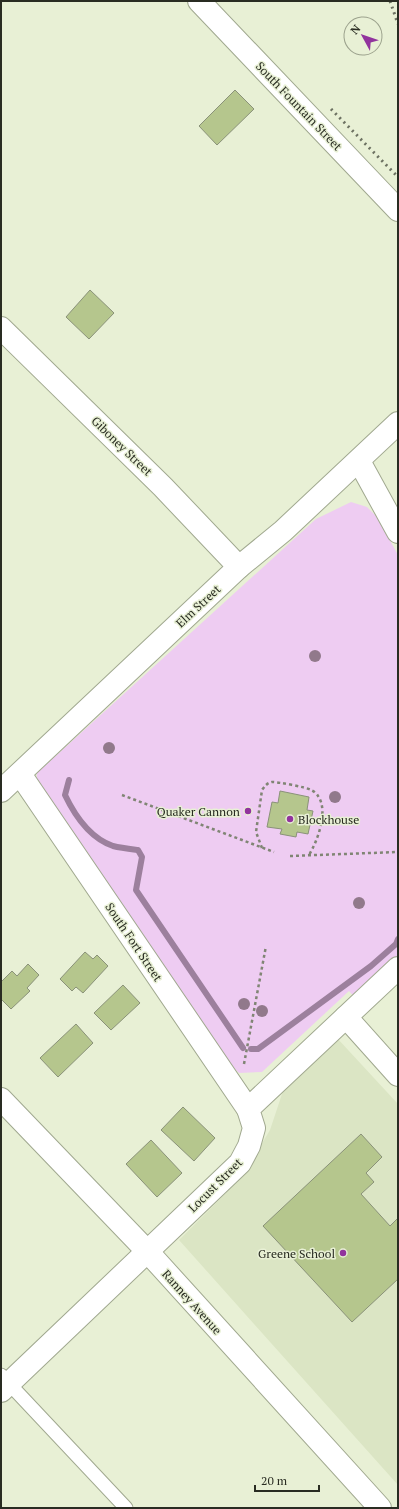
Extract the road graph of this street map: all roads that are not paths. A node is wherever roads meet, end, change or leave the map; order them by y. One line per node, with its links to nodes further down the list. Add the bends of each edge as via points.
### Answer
1 (199, 1): 2 (street, South Fountain Street)
2 (398, 210)
3 (1, 328): 7 (street, Giboney Street, via 163,487)
4 (398, 423): 5 (street, Elm Street)
5 (359, 461): 6 (street); 7 (street, Elm Street, via 283,531)
6 (398, 532)
7 (239, 567): 8 (street, Elm Street)
8 (20, 774): 9 (street, Elm Street); 14 (street, South Fort Street)
9 (1, 791)
10 (398, 968): 11 (street)
11 (346, 1017): 12 (street); 14 (street)
12 (398, 1075)
13 (1, 1099): 15 (street, Ranney Avenue)
14 (243, 1102): 15 (street, Locust Street, via 254,1128 249,1146 240,1163)
15 (147, 1251): 16 (street, Locust Street); 18 (street, Ranney Avenue)
16 (4, 1383): 17 (lane)
17 (126, 1508)
18 (380, 1508)

